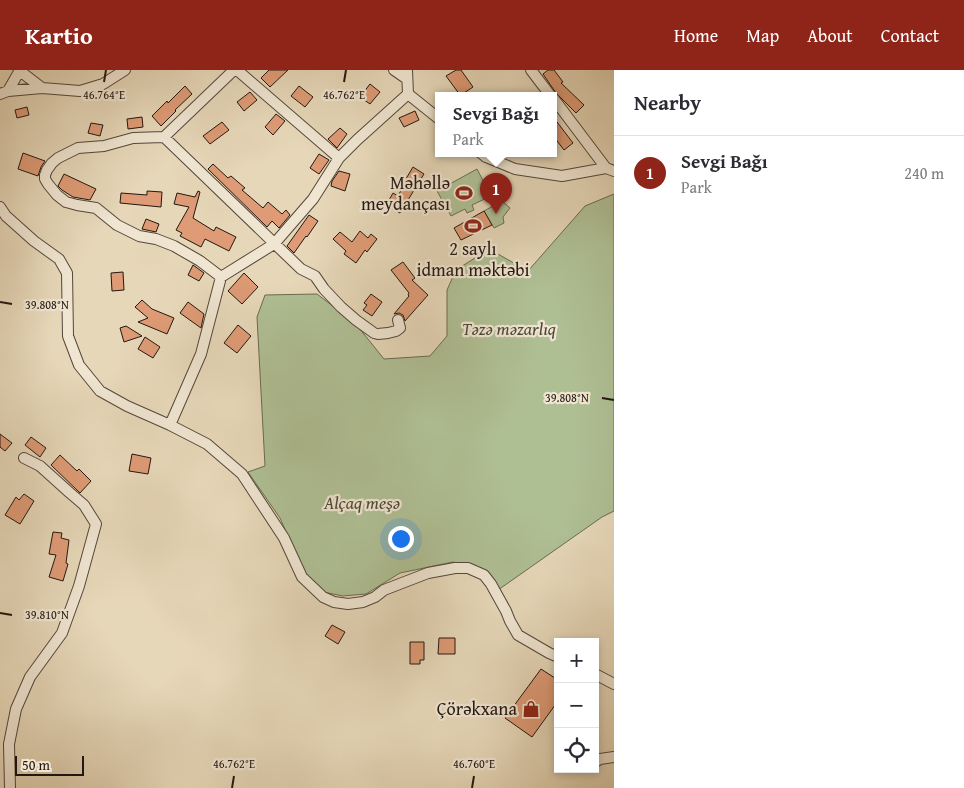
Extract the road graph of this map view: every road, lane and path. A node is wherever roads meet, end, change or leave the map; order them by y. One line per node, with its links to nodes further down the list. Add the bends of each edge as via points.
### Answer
1 (20, 70): 7 (street); 8 (street)
2 (125, 70): 7 (street, via 103,84 80,91)
3 (235, 70): 13 (street); 15 (street)
4 (394, 70): 6 (street)
5 (531, 70): 9 (street)
6 (407, 75): 10 (street)
7 (42, 88): 8 (street)
8 (4, 92)
9 (548, 92)
10 (408, 94): 12 (street); 15 (street)
11 (557, 103): 16 (street)
12 (435, 116)
13 (164, 137): 18 (street); 19 (street, via 133,138 104,146 78,148 52,163 45,179 66,202 96,208 117,225 139,236 174,246)
14 (486, 157): 16 (street, via 515,169 562,176)
15 (339, 158): 18 (street, via 313,199)
16 (610, 169)
17 (0, 207): 21 (street, via 34,241 59,259 67,273 68,336 79,365 100,391)
18 (274, 244): 19 (street); 20 (street, via 301,269 315,276 342,307 374,332 396,331 400,328)
19 (221, 277): 21 (street, via 201,354)
20 (398, 320)
21 (170, 425): 23 (street, via 207,444 242,474 284,538 302,577 322,597 348,604 363,602 428,573 468,568 484,575 491,584 518,635)
22 (24, 458): 28 (street, via 40,466 84,505 96,524 62,633 30,677 16,709 9,744)
23 (554, 655)
24 (599, 676): 25 (street)
25 (614, 684)
26 (614, 758): 27 (street)
27 (599, 760)
28 (10, 788)

